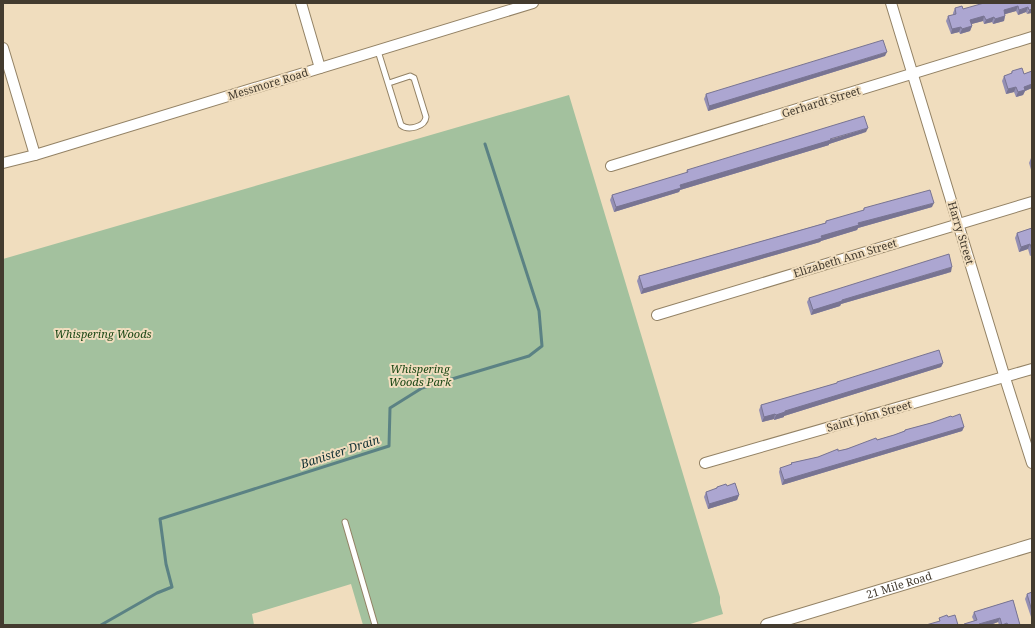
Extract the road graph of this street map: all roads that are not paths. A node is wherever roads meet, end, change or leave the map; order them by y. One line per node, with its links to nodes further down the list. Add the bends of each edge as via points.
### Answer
1 (301, 3): 7 (street)
2 (533, 3): 6 (street, Messmore Road)
3 (890, 3): 8 (street, Harry Street)
4 (1032, 37): 8 (street, Gerhardt Street)
5 (3, 48): 10 (street)
6 (378, 51): 7 (street, Messmore Road); 9 (lane)
7 (320, 68): 10 (street, Messmore Road)
8 (911, 74): 12 (street, Gerhardt Street); 14 (street, Harry Street)
9 (388, 83): 9 (lane, via 401,125 409,129 426,121 414,78 410,76)
10 (35, 155): 11 (street, Messmore Road)
11 (3, 163)
12 (611, 166)
13 (1032, 202): 14 (street, Elizabeth Ann Street)
14 (958, 224): 15 (street, Elizabeth Ann Street); 17 (street, Harry Street)
15 (657, 315)
16 (1032, 369): 17 (street, Saint John Street)
17 (1005, 378): 18 (street, Saint John Street); 19 (street, Harry Street)
18 (705, 463)
19 (1032, 463)
20 (345, 522): 23 (lane)
21 (1032, 545): 22 (street, 21 Mile Road)
22 (790, 622): 24 (street, 21 Mile Road)
23 (375, 625)
24 (767, 625)

